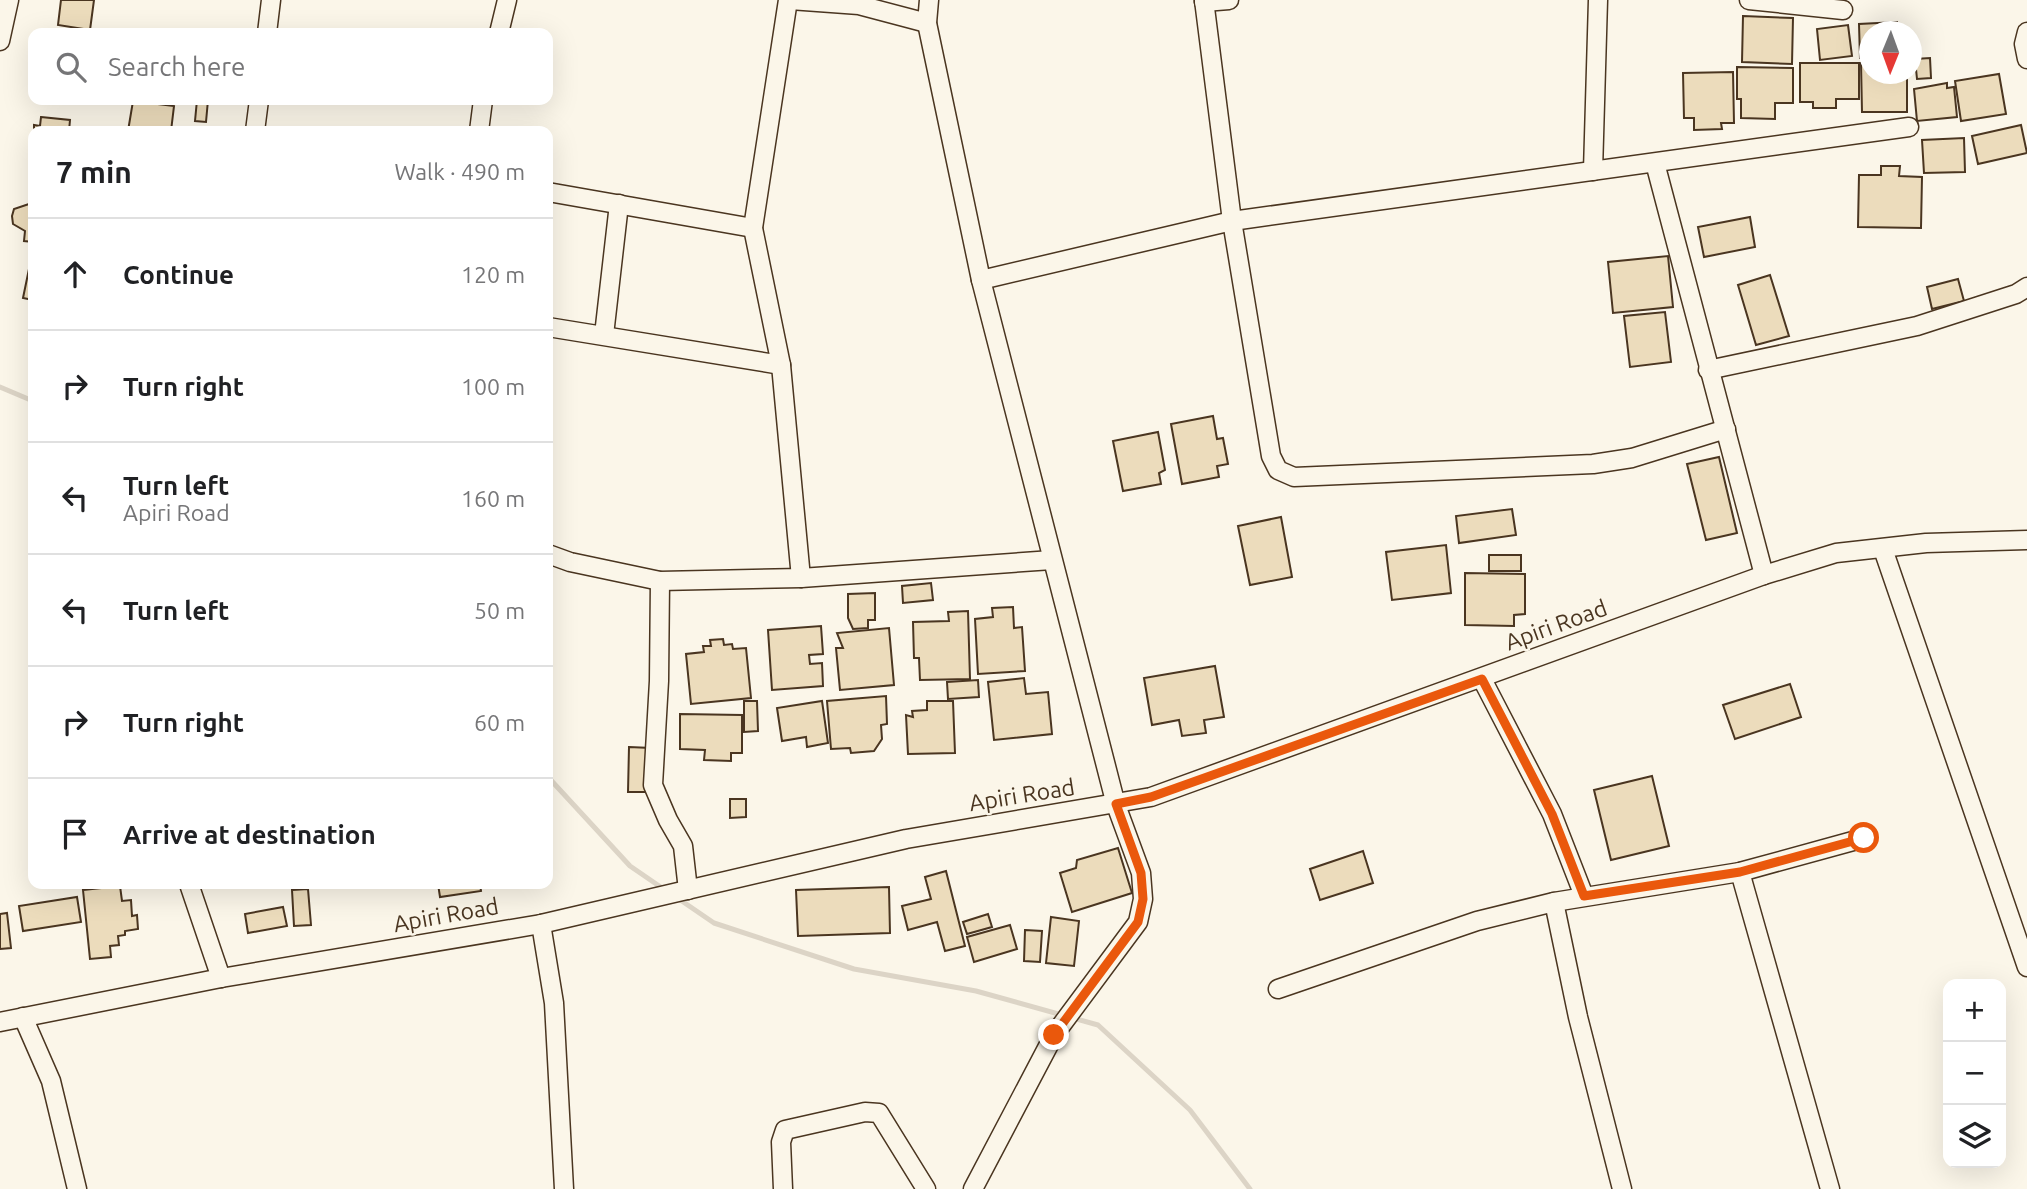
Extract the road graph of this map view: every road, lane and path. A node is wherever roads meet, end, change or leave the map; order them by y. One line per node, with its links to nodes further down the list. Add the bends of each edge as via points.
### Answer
1 (9, 0): 15 (street)
2 (271, 0): 12 (street)
3 (507, 0): 13 (street)
4 (789, 0): 11 (street, via 859,5); 27 (street)
5 (929, 0): 11 (street)
6 (1229, 0): 9 (street)
7 (1598, 0): 23 (street)
8 (1749, 0): 10 (street)
9 (1204, 1): 26 (street)
10 (1843, 10)
11 (927, 23): 28 (street)
12 (268, 28)
13 (500, 28)
14 (2027, 32): 16 (street)
15 (0, 41)
16 (2027, 59)
17 (258, 105): 19 (street)
18 (482, 105): 20 (street)
19 (256, 126)
20 (480, 126)
21 (1909, 127): 22 (street)
22 (1655, 163): 23 (street); 33 (street)
23 (1593, 171): 26 (street)
24 (553, 192): 25 (street)
25 (619, 204): 27 (street); 31 (street)
26 (1232, 221): 28 (street); 34 (street, via 1271,456 1278,470 1294,477 1593,464 1632,458)
27 (753, 228): 32 (street)
28 (981, 280): 38 (street)
29 (2027, 287): 33 (street, via 1917,326)
30 (553, 328): 31 (street)
31 (604, 335): 32 (street)
32 (780, 365): 40 (street)
33 (1709, 370): 34 (street)
34 (1726, 429): 39 (street)
35 (2027, 540): 36 (street, Apiri Road)
36 (1883, 549): 39 (street, Apiri Road, via 1836,553); 51 (street)
37 (553, 556): 41 (street)
38 (1052, 560): 40 (street); 43 (street)
39 (1764, 575): 42 (street, Apiri Road)
40 (802, 578): 41 (street)
41 (660, 581): 47 (street, via 653,785 683,846)
42 (1482, 679): 43 (street, Apiri Road, via 1151,797); 48 (street, via 1552,814)
43 (1116, 804): 47 (street, Apiri Road, via 906,839); 60 (street, via 1141,873 1143,899 1138,922 1054,1035)
44 (1864, 838): 45 (street)
45 (1740, 872): 48 (street); 62 (street)
46 (191, 889): 52 (street)
47 (688, 890): 50 (street, Apiri Road)
48 (1584, 896): 49 (street)
49 (1554, 901): 53 (street, via 1406,943); 61 (street)
50 (541, 924): 52 (street, Apiri Road); 57 (street, via 554,1003)
51 (2027, 967)
52 (221, 978): 54 (street, Apiri Road)
53 (1278, 989)
54 (23, 1017): 55 (street, Apiri Road); 56 (street, via 51,1081)
55 (0, 1022)
56 (77, 1189)
57 (565, 1189)
58 (783, 1189): 59 (street, via 781,1142 785,1130 865,1112 879,1114)
59 (926, 1189)
60 (973, 1189)
61 (1622, 1189)
62 (1829, 1189)

